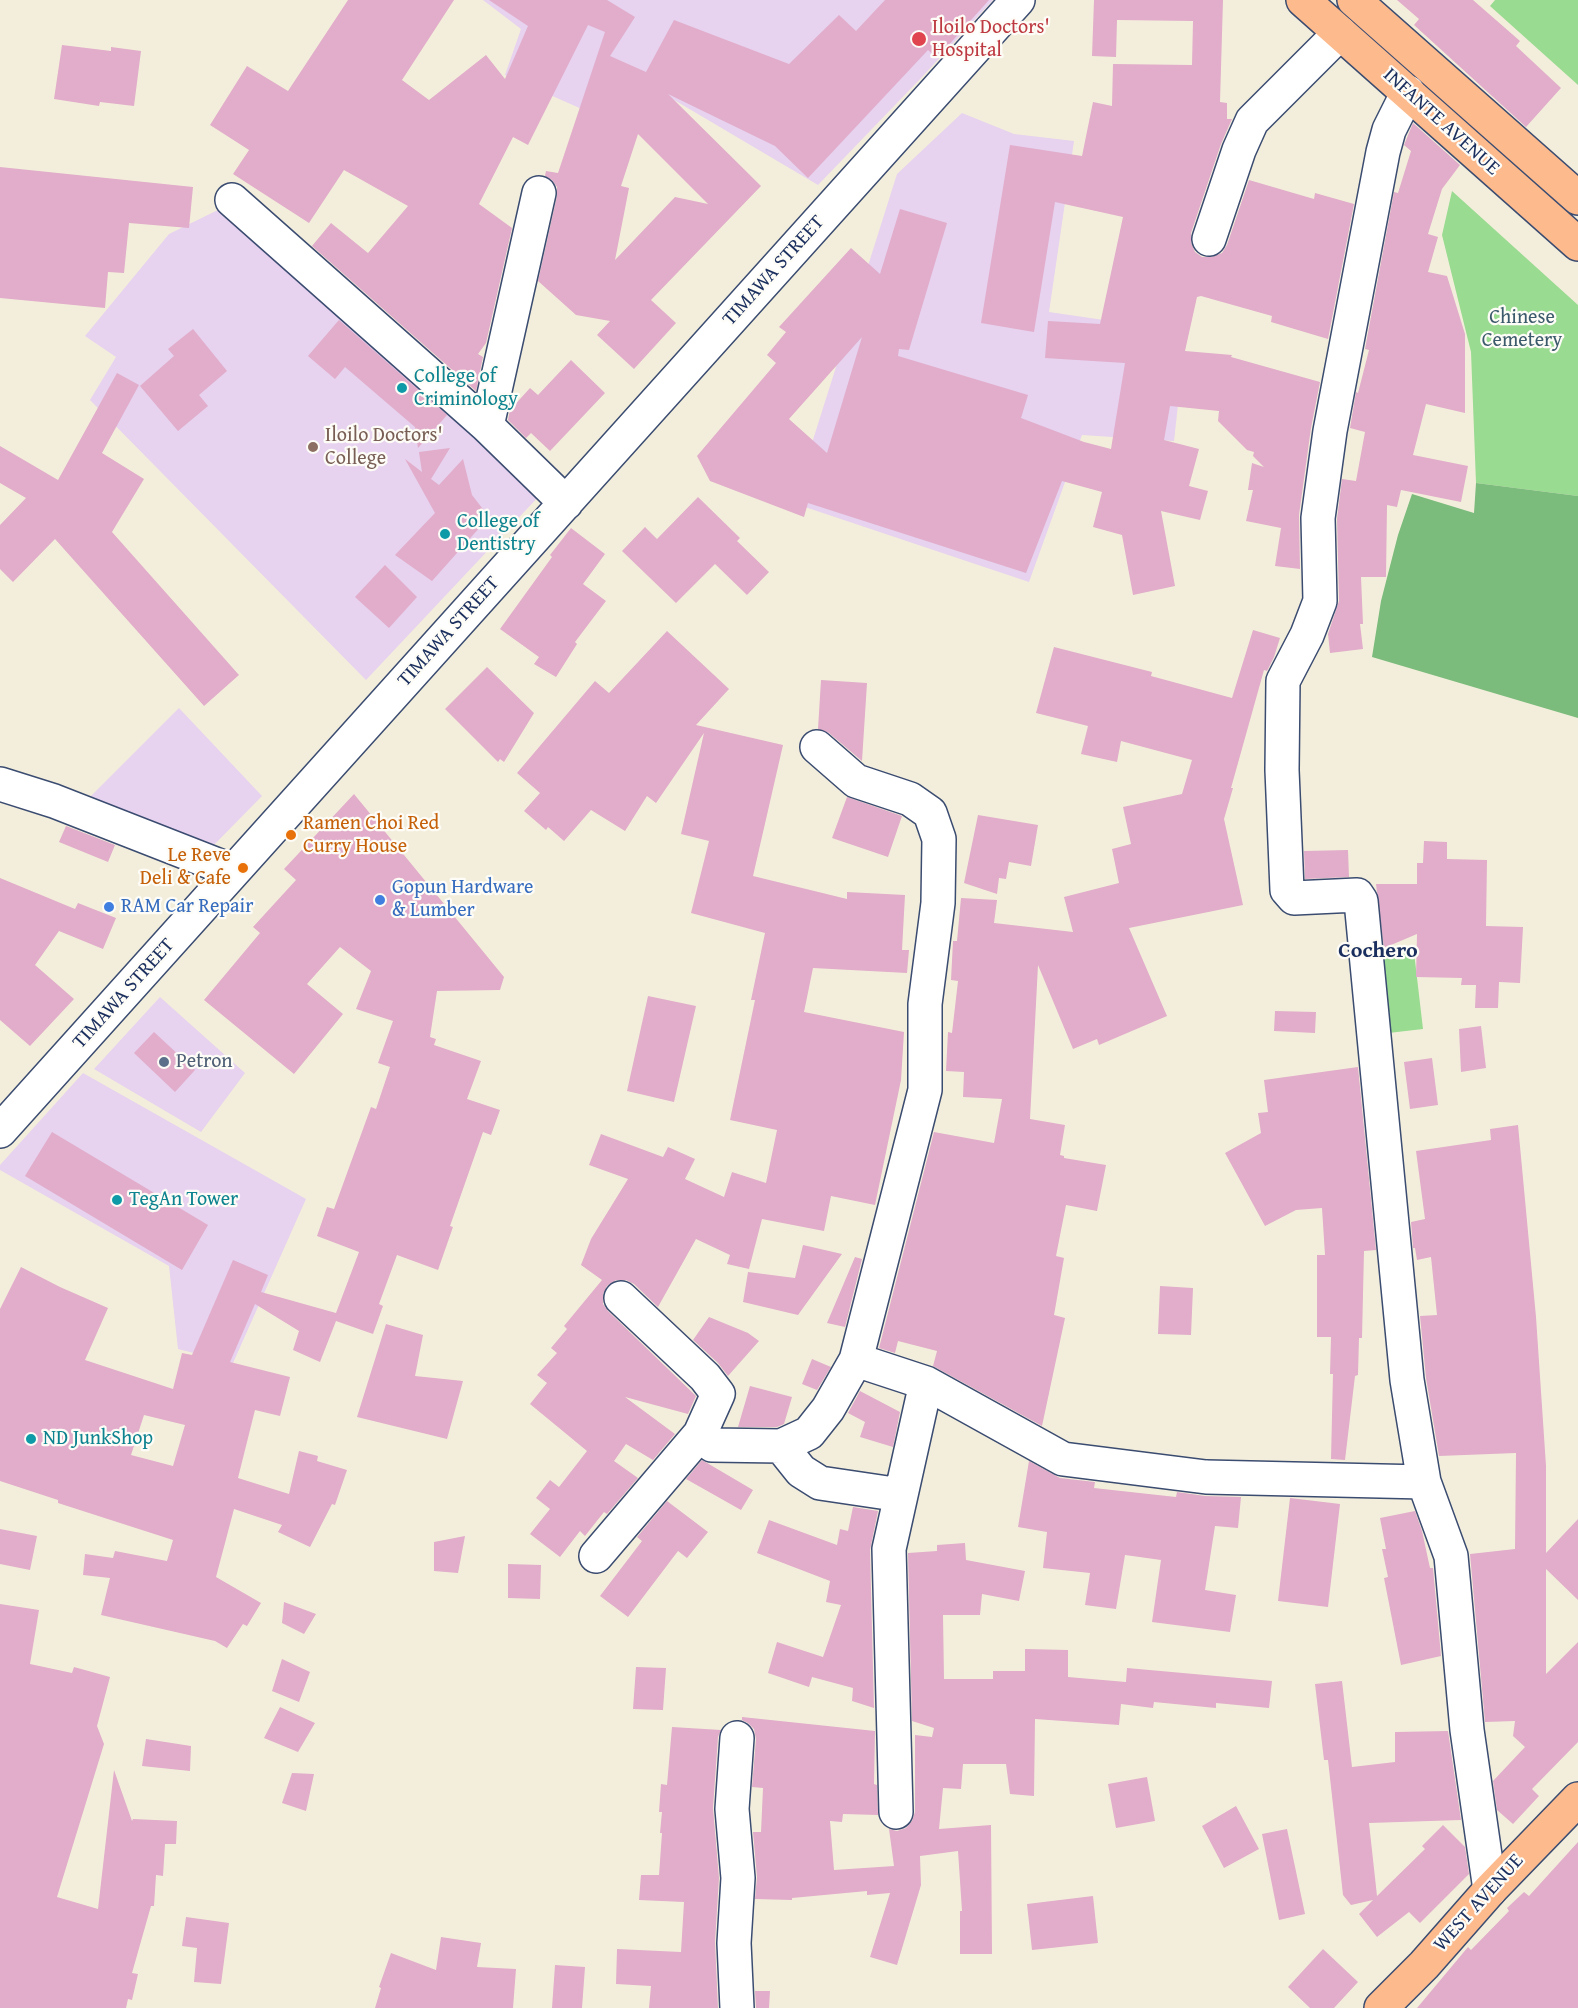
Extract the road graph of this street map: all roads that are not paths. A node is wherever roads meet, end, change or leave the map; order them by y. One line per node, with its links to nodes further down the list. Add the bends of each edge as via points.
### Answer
1 (1018, 0): 12 (street, TIMAWA STREET)
2 (1303, 0): 4 (main road, INFANTE AVENUE)
3 (1354, 0): 7 (main road, INFANTE AVENUE)
4 (1340, 33): 5 (main road, INFANTE AVENUE); 9 (street, via 1252,121)
5 (1408, 92): 10 (main road, INFANTE AVENUE); 22 (street, via 1383,152 1330,431 1318,518 1320,601 1283,681 1282,770 1287,890 1294,898 1357,895 1361,901 1407,1380)
6 (539, 193): 11 (street)
7 (1578, 198)
8 (232, 200): 11 (street)
9 (1209, 239)
10 (1578, 244)
11 (487, 426): 12 (street)
12 (566, 503): 15 (street, TIMAWA STREET)
13 (817, 747): 18 (street, via 856,781 910,799 930,813 939,839 938,903 925,1004 925,1090)
14 (0, 784): 15 (street)
15 (233, 871): 16 (street, TIMAWA STREET)
16 (0, 1131)
17 (621, 1298): 20 (street, via 718,1394)
18 (856, 1360): 19 (street); 21 (street, via 809,1433)
19 (926, 1383): 22 (street, via 1063,1459 1206,1477); 23 (street)
20 (700, 1434): 21 (street, via 712,1445); 24 (street)
21 (781, 1446): 23 (street, via 801,1471 820,1482)
22 (1424, 1482): 28 (street, via 1451,1556 1467,1730)
23 (902, 1495): 27 (street, via 888,1549)
24 (596, 1556)
25 (737, 1738): 29 (street, via 732,1809 738,1878 734,1942)
26 (1578, 1799): 28 (main road, WEST AVENUE)
27 (896, 1812)
28 (1490, 1890): 30 (main road, WEST AVENUE)
29 (737, 2008)
30 (1381, 2008)

